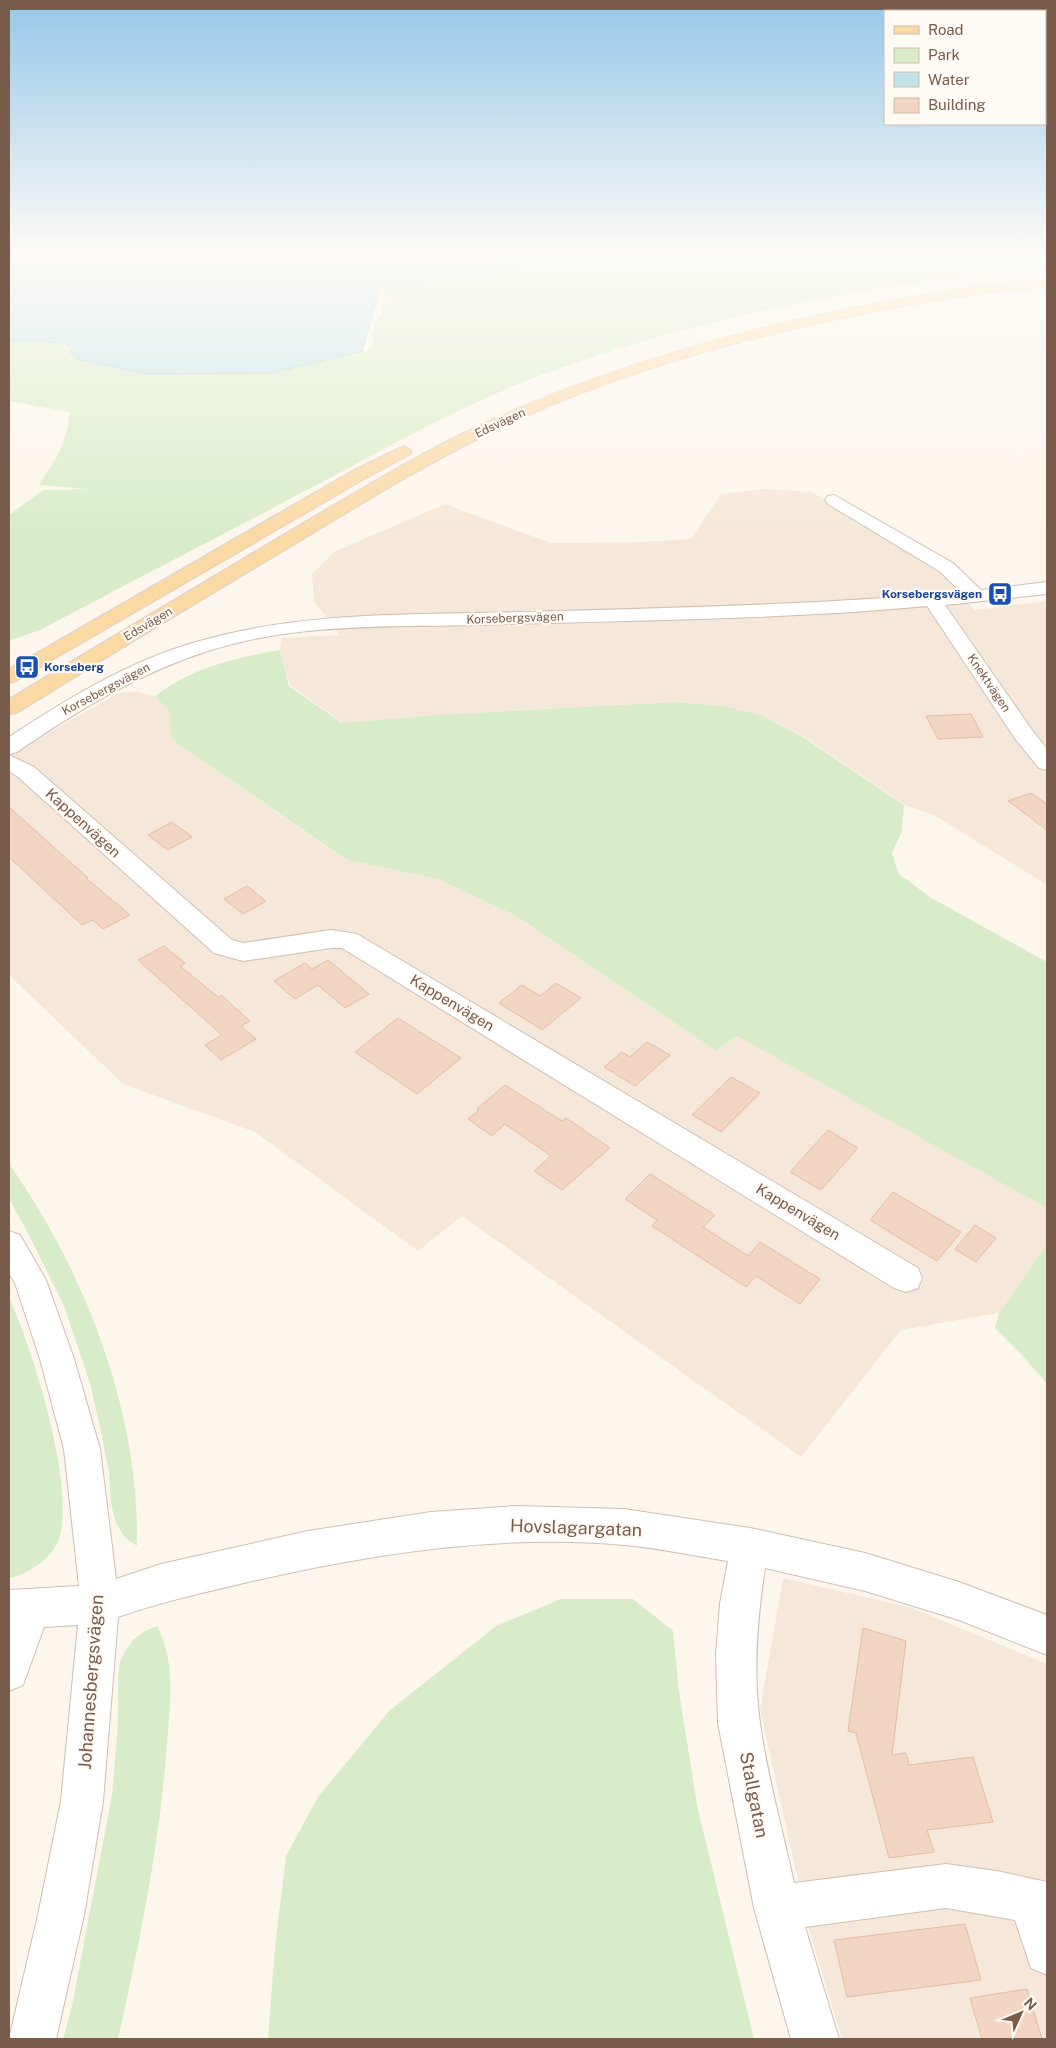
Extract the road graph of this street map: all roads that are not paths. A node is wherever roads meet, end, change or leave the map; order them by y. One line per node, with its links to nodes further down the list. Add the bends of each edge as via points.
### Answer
1 (699, 350): 12 (main road, Edsvägen, via 566,394 472,436 397,475)
2 (635, 354): 3 (main road)
3 (617, 360)
4 (539, 388): 5 (main road, Edsvägen)
5 (443, 431)
6 (418, 443): 11 (main road, Edsvägen)
7 (834, 500): 9 (street, via 946,567)
8 (1047, 588): 9 (street, Korsebergsvägen)
9 (977, 597): 10 (street, Korsebergsvägen)
10 (934, 601): 13 (street, Korsebergsvägen, via 790,609 378,622 277,630 206,645 145,667 86,698); 15 (street, Knektvägen, via 1024,735)
11 (9, 677)
12 (9, 708)
13 (9, 747)
14 (9, 762): 17 (street, Kappenvägen, via 26,772 223,947 243,952 331,939 348,940)
15 (1047, 763)
16 (9, 1244): 19 (street, Johannesbergsvägen, via 30,1280 57,1359 82,1450)
17 (906, 1278)
18 (750, 1546): 19 (street, Hovslagargatan, via 624,1527 516,1524 431,1530 308,1550 170,1581); 21 (street, Hovslagargatan, via 865,1572 959,1601); 24 (street, Stallgatan, via 736,1654 740,1723)
19 (100, 1604): 20 (street, Hovslagargatan); 26 (street, Johannesbergsvägen, via 82,1801 61,1915)
20 (19, 1608): 22 (street)
21 (1047, 1635)
22 (9, 1671)
23 (1039, 1903): 24 (street, via 946,1886); 25 (street)
24 (777, 1908): 27 (street, Stallgatan)
25 (1047, 1952)
26 (32, 2039)
27 (815, 2039)

